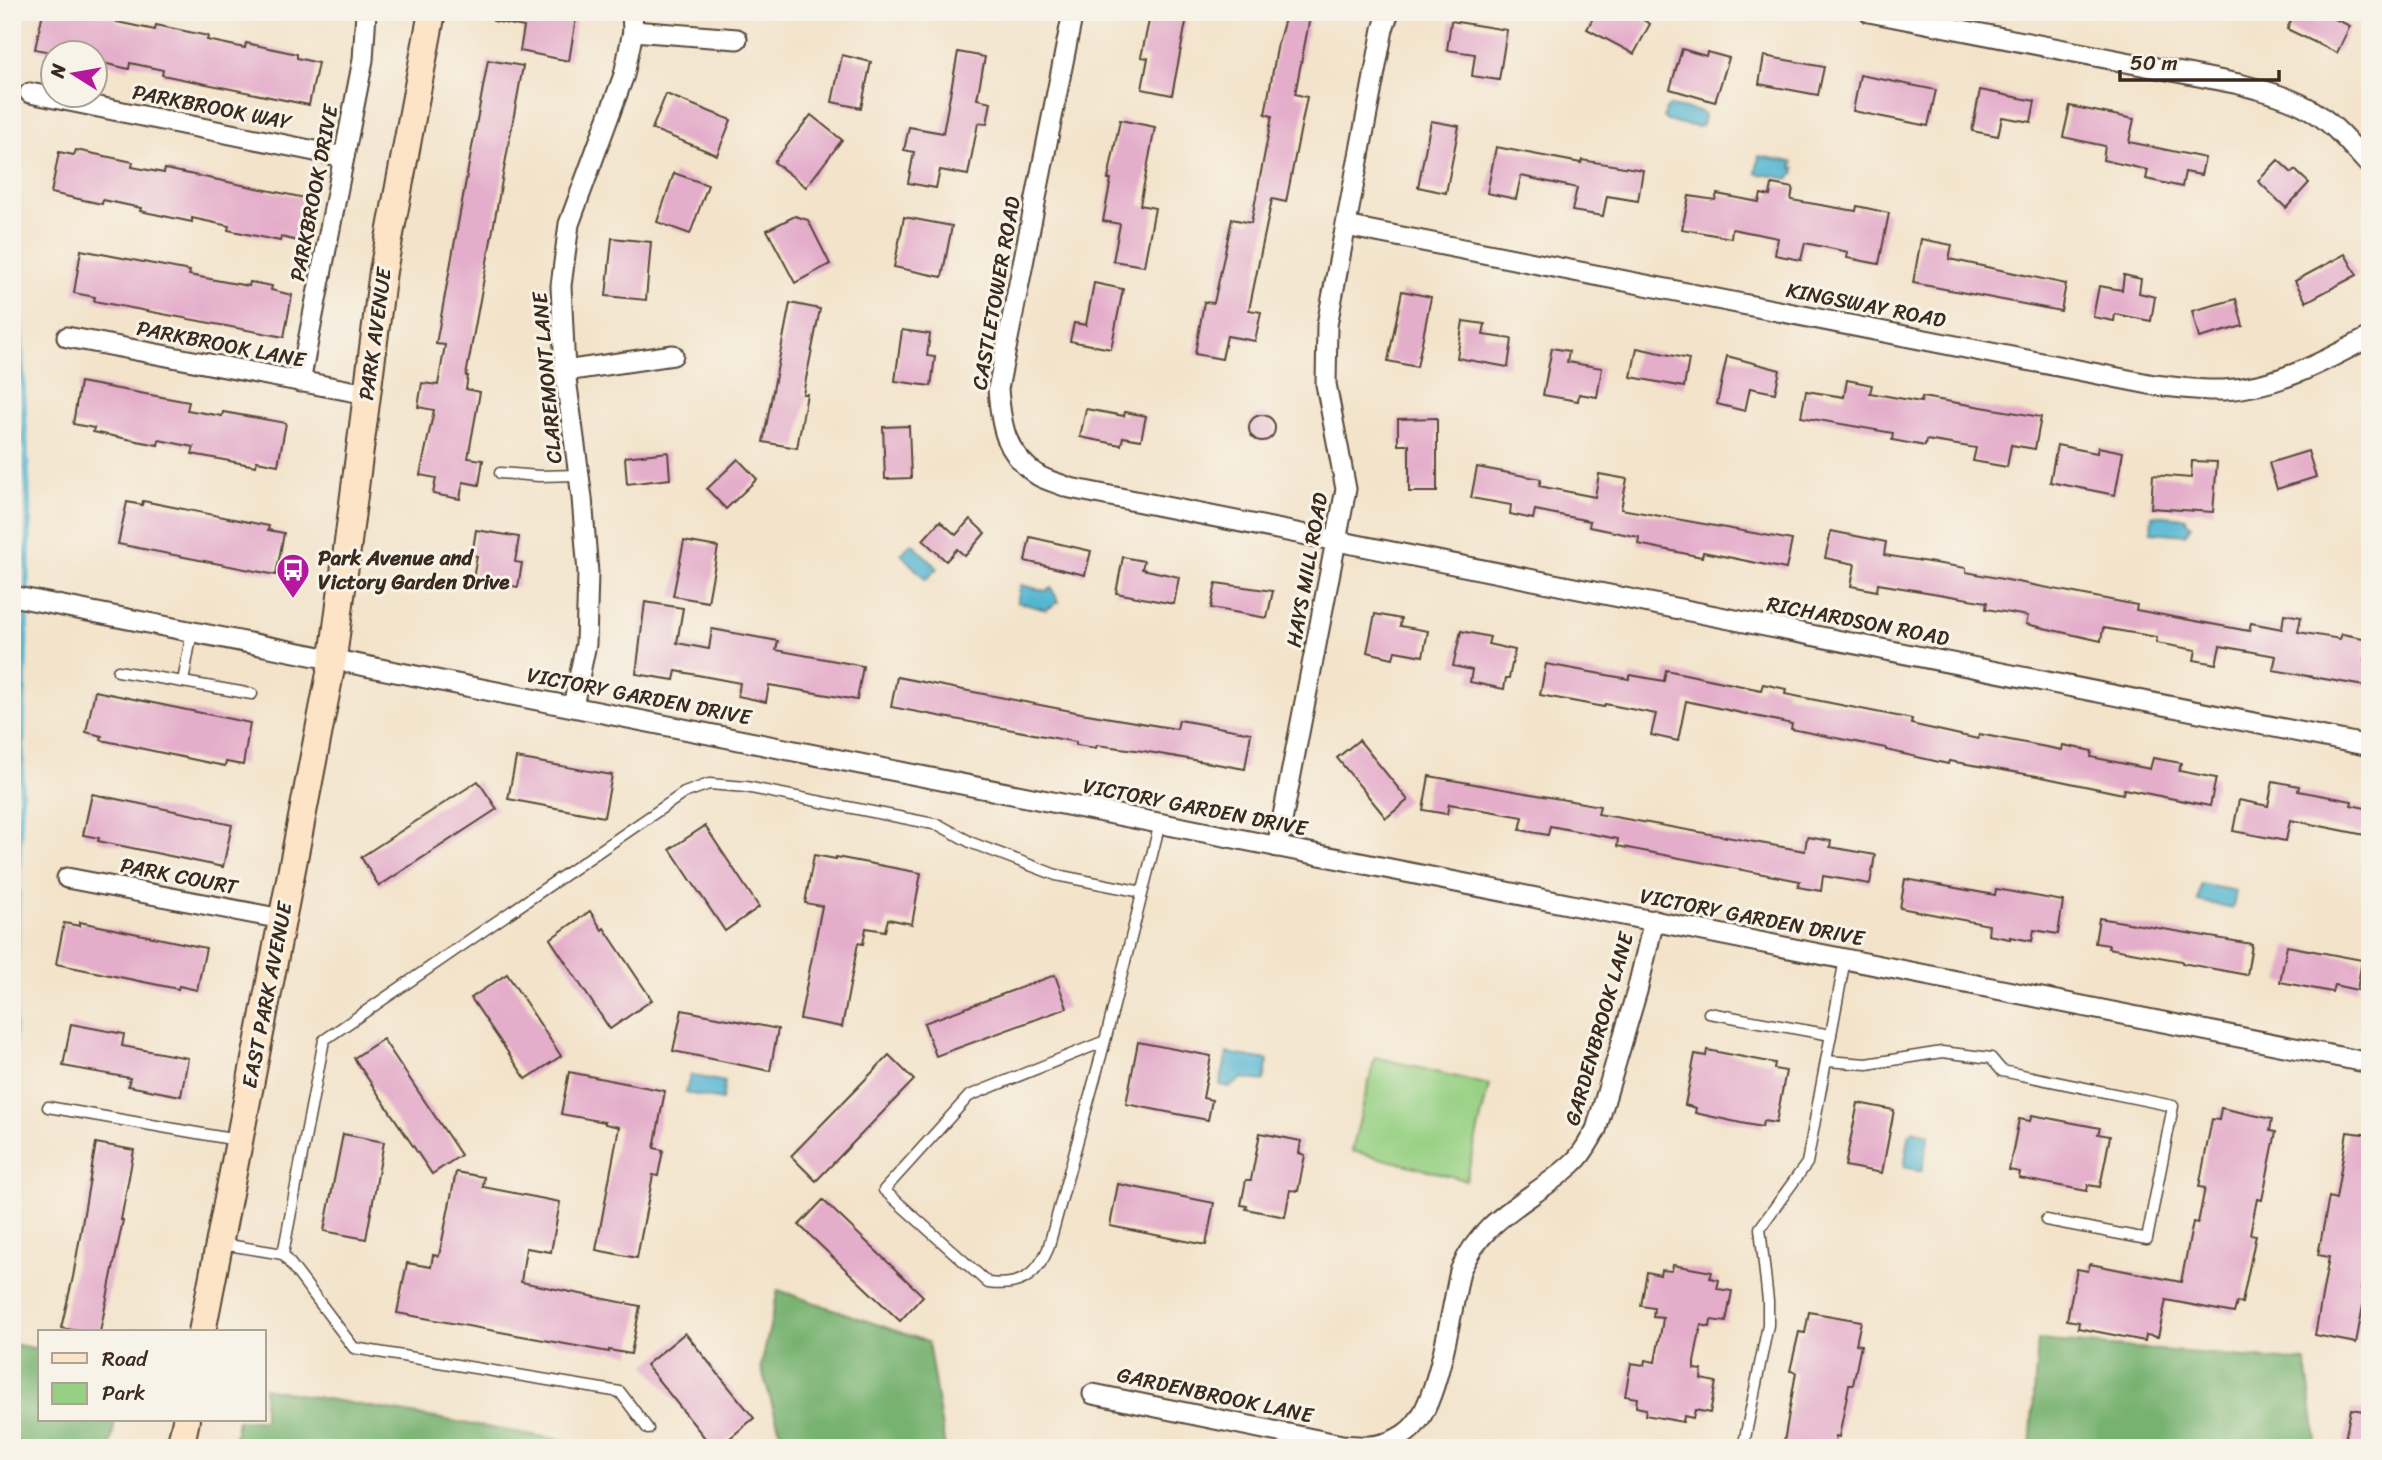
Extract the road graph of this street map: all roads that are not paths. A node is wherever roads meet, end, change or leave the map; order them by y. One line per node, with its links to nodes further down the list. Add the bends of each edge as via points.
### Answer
1 (366, 12): 9 (street, PARKBROOK DRIVE, via 363,61)
2 (432, 12): 17 (main road, PARK AVENUE, via 383,271)
3 (1073, 12): 20 (street, CASTLETOWER ROAD, via 998,389 1001,426 1015,454 1039,476 1070,488)
4 (1389, 12): 11 (street, HAYS MILL ROAD)
5 (1870, 12): 10 (street, via 2264,91 2307,107)
6 (632, 22): 7 (street); 15 (street, CLAREMONT LANE, via 624,75 569,224 561,286)
7 (737, 39)
8 (30, 93): 9 (street, PARKBROOK WAY)
9 (344, 157): 16 (street, PARKBROOK DRIVE)
10 (2370, 166)
11 (1346, 226): 13 (street, KINGSWAY ROAD, via 2154,385 2221,390 2259,385 2304,372); 20 (street, HAYS MILL ROAD, via 1327,325 1326,384 1346,489)
12 (67, 337): 16 (street, PARKBROOK LANE)
13 (2370, 337)
14 (673, 355): 15 (street)
15 (565, 371): 19 (street, CLAREMONT LANE)
16 (300, 382): 17 (street, PARKBROOK LANE)
17 (367, 394): 23 (main road, PARK AVENUE)
18 (500, 473): 19 (lane)
19 (579, 475): 27 (street, CLAREMONT LANE, via 588,573 586,643)
20 (1337, 542): 28 (street, RICHARDSON ROAD); 30 (street, HAYS MILL ROAD)
21 (12, 596): 22 (street, VICTORY GARDEN DRIVE)
22 (192, 631): 23 (street, VICTORY GARDEN DRIVE); 25 (lane)
23 (333, 658): 27 (street, VICTORY GARDEN DRIVE); 33 (main road, EAST PARK AVENUE)
24 (118, 671): 25 (lane)
25 (183, 682): 26 (lane)
26 (252, 694)
27 (573, 706): 29 (street, VICTORY GARDEN DRIVE)
28 (2370, 746)
29 (1160, 823): 30 (street, VICTORY GARDEN DRIVE); 32 (lane)
30 (1278, 847): 34 (street, VICTORY GARDEN DRIVE)
31 (67, 878): 33 (street, PARK COURT)
32 (1142, 892): 38 (lane); 45 (lane, via 1056,875 972,844 939,825 746,787 709,784 684,793 324,1040)
33 (282, 919): 42 (main road, EAST PARK AVENUE)
34 (1654, 920): 35 (street, VICTORY GARDEN DRIVE); 50 (street, GARDENBROOK LANE, via 1596,1130 1573,1163 1480,1235 1467,1255 1437,1376 1426,1407)
35 (1844, 959): 37 (lane); 40 (street, VICTORY GARDEN DRIVE)
36 (1709, 1013): 37 (lane)
37 (1831, 1035): 39 (lane)
38 (1105, 1041): 38 (lane, via 1040,1267 1021,1281 988,1283 884,1190 969,1096)
39 (1826, 1061): 43 (lane, via 1867,1064 1942,1052 1991,1058 2002,1071 2173,1106 2147,1239); 52 (lane, via 1807,1163 1760,1228 1768,1325)
40 (2370, 1063)
41 (48, 1107): 42 (lane)
42 (239, 1140): 44 (main road, EAST PARK AVENUE)
43 (2046, 1220)
44 (219, 1244): 45 (lane); 46 (main road, EAST PARK AVENUE)
45 (283, 1254): 49 (lane, via 354,1348 620,1392)
46 (202, 1330)
47 (1093, 1394): 50 (street, GARDENBROOK LANE, via 1342,1445)
48 (186, 1422): 51 (main road)
49 (648, 1429)
50 (1402, 1443)
51 (180, 1448)
52 (1743, 1448)

